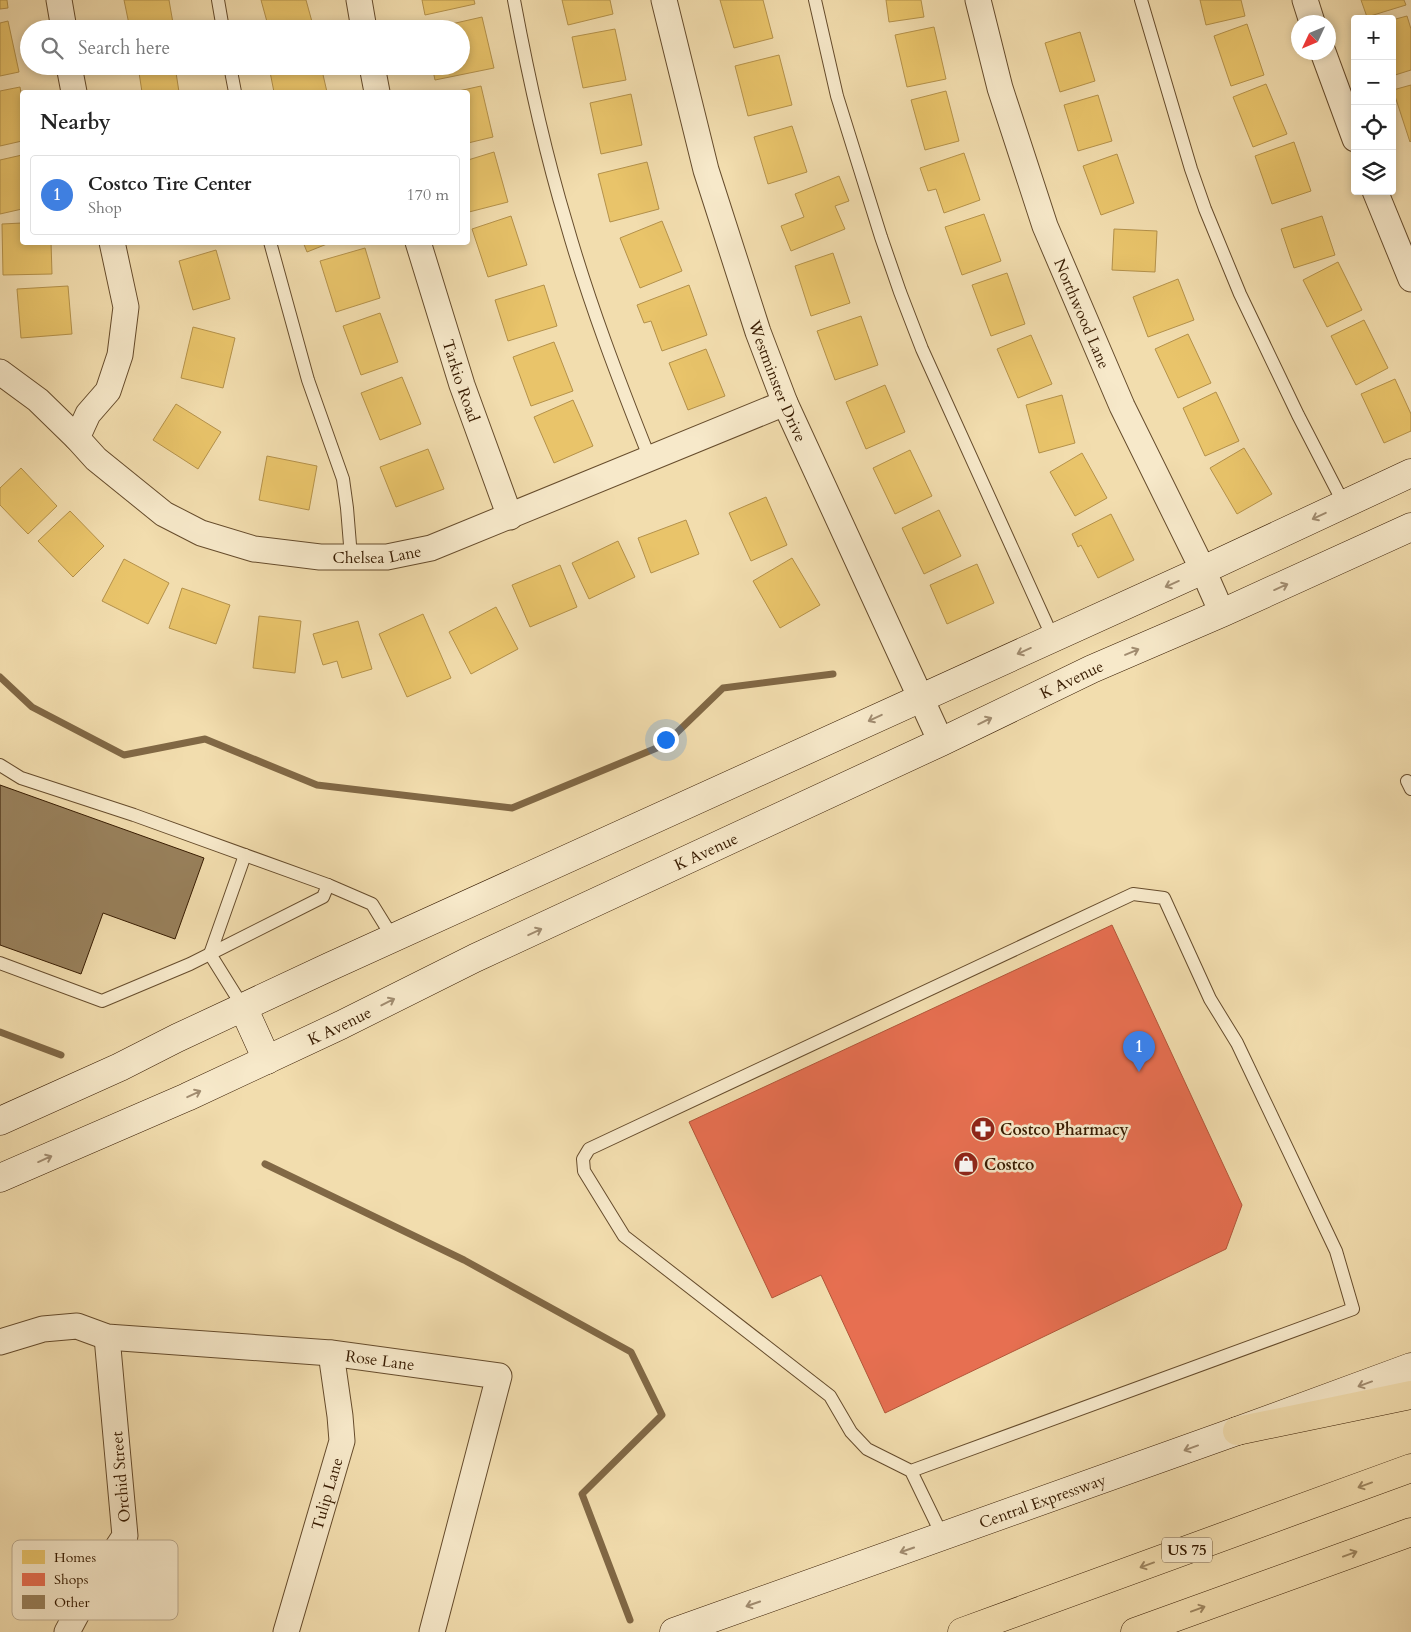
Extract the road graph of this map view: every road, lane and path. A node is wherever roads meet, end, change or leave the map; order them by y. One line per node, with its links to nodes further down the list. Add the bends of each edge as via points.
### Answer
1 (59, 0): 11 (street)
2 (218, 0): 12 (lane)
3 (359, 0): 13 (street)
4 (514, 0): 30 (lane, via 528,77 565,222 600,329)
5 (664, 0): 28 (street, Westminster Drive, via 706,170 758,332)
6 (815, 0): 38 (lane, via 837,96 900,292 922,349)
7 (978, 0): 36 (street, Northwood Lane, via 1000,88 1045,226 1122,406)
8 (1141, 0): 32 (lane, via 1205,209 1240,294)
9 (1304, 0): 10 (street)
10 (1309, 15)
11 (62, 20)
12 (221, 20)
13 (362, 20)
14 (1325, 60): 21 (street)
15 (71, 75): 18 (street)
16 (232, 75): 19 (lane)
17 (374, 75): 20 (street)
18 (74, 90)
19 (235, 90)
20 (377, 90)
21 (1351, 128)
22 (1377, 195): 26 (street)
23 (113, 245): 29 (street, via 126,307 120,355 108,391 88,414)
24 (271, 245): 35 (lane, via 308,380 343,479)
25 (419, 245): 33 (street, Tarkio Road, via 462,385)
26 (1411, 279)
27 (0, 372): 29 (street, Chelsea Lane, via 38,400)
28 (785, 403): 30 (street, Chelsea Lane); 39 (street, Westminster Drive)
29 (77, 438): 35 (street, Chelsea Lane, via 96,459 164,514 201,533 254,549 320,558)
30 (650, 459): 33 (street, Chelsea Lane)
31 (1411, 473): 32 (main road)
32 (1344, 504): 36 (main road, one-way to 36)
33 (510, 517): 35 (street, Chelsea Lane, via 431,548 387,557)
34 (1411, 527): 37 (main road, K Avenue, one-way to 34)
35 (351, 557)
36 (1203, 570): 37 (street, Northwood Lane); 38 (main road, one-way to 38)
37 (1222, 613): 40 (main road, K Avenue, one-way to 37, via 1092,669)
38 (1053, 638): 39 (main road, one-way to 39)
39 (919, 698): 40 (street, Westminster Drive); 44 (main road, one-way to 44)
40 (941, 742): 48 (main road, K Avenue, one-way to 40, via 475,958)
41 (0, 765): 42 (lane, via 22,778 134,814)
42 (245, 855): 43 (lane); 45 (lane)
43 (328, 885): 44 (lane, via 372,904); 45 (lane, via 323,897)
44 (393, 938): 47 (main road)
45 (210, 954): 46 (lane, via 102,1001); 47 (lane)
46 (0, 963)
47 (243, 1007): 48 (main road); 49 (main road)
48 (267, 1060): 50 (main road, K Avenue, one-way to 48)
49 (0, 1121)
50 (0, 1178)
51 (107, 1337): 52 (street, Rose Lane, via 77,1326 43,1329); 53 (street, Rose Lane); 61 (street, Orchid Street, via 125,1536)
52 (0, 1342)
53 (331, 1353): 64 (street, Tulip Lane, via 342,1441); 65 (street, Rose Lane, via 500,1376)
54 (1411, 1368): 56 (main road, Central Expressway, one-way to 56)
55 (1411, 1395): 56 (highway)
56 (1237, 1432): 60 (main road, Central Expressway, one-way to 60)
57 (1411, 1468): 67 (highway, US 75, one-way to 67)
58 (912, 1470): 58 (lane, via 1353,1309 1336,1251 1241,1050 1210,999 1164,898 1133,894 589,1149 583,1159 584,1171 624,1236 830,1396 851,1432 867,1449); 60 (lane)
59 (1411, 1532): 68 (highway, one-way to 59)
60 (943, 1537): 66 (main road, Central Expressway, one-way to 66)
61 (122, 1540)
62 (73, 1620): 63 (street, Orchid Street)
63 (67, 1632)
64 (286, 1632)
65 (432, 1632)
66 (674, 1632)
67 (962, 1632)
68 (1135, 1632)

